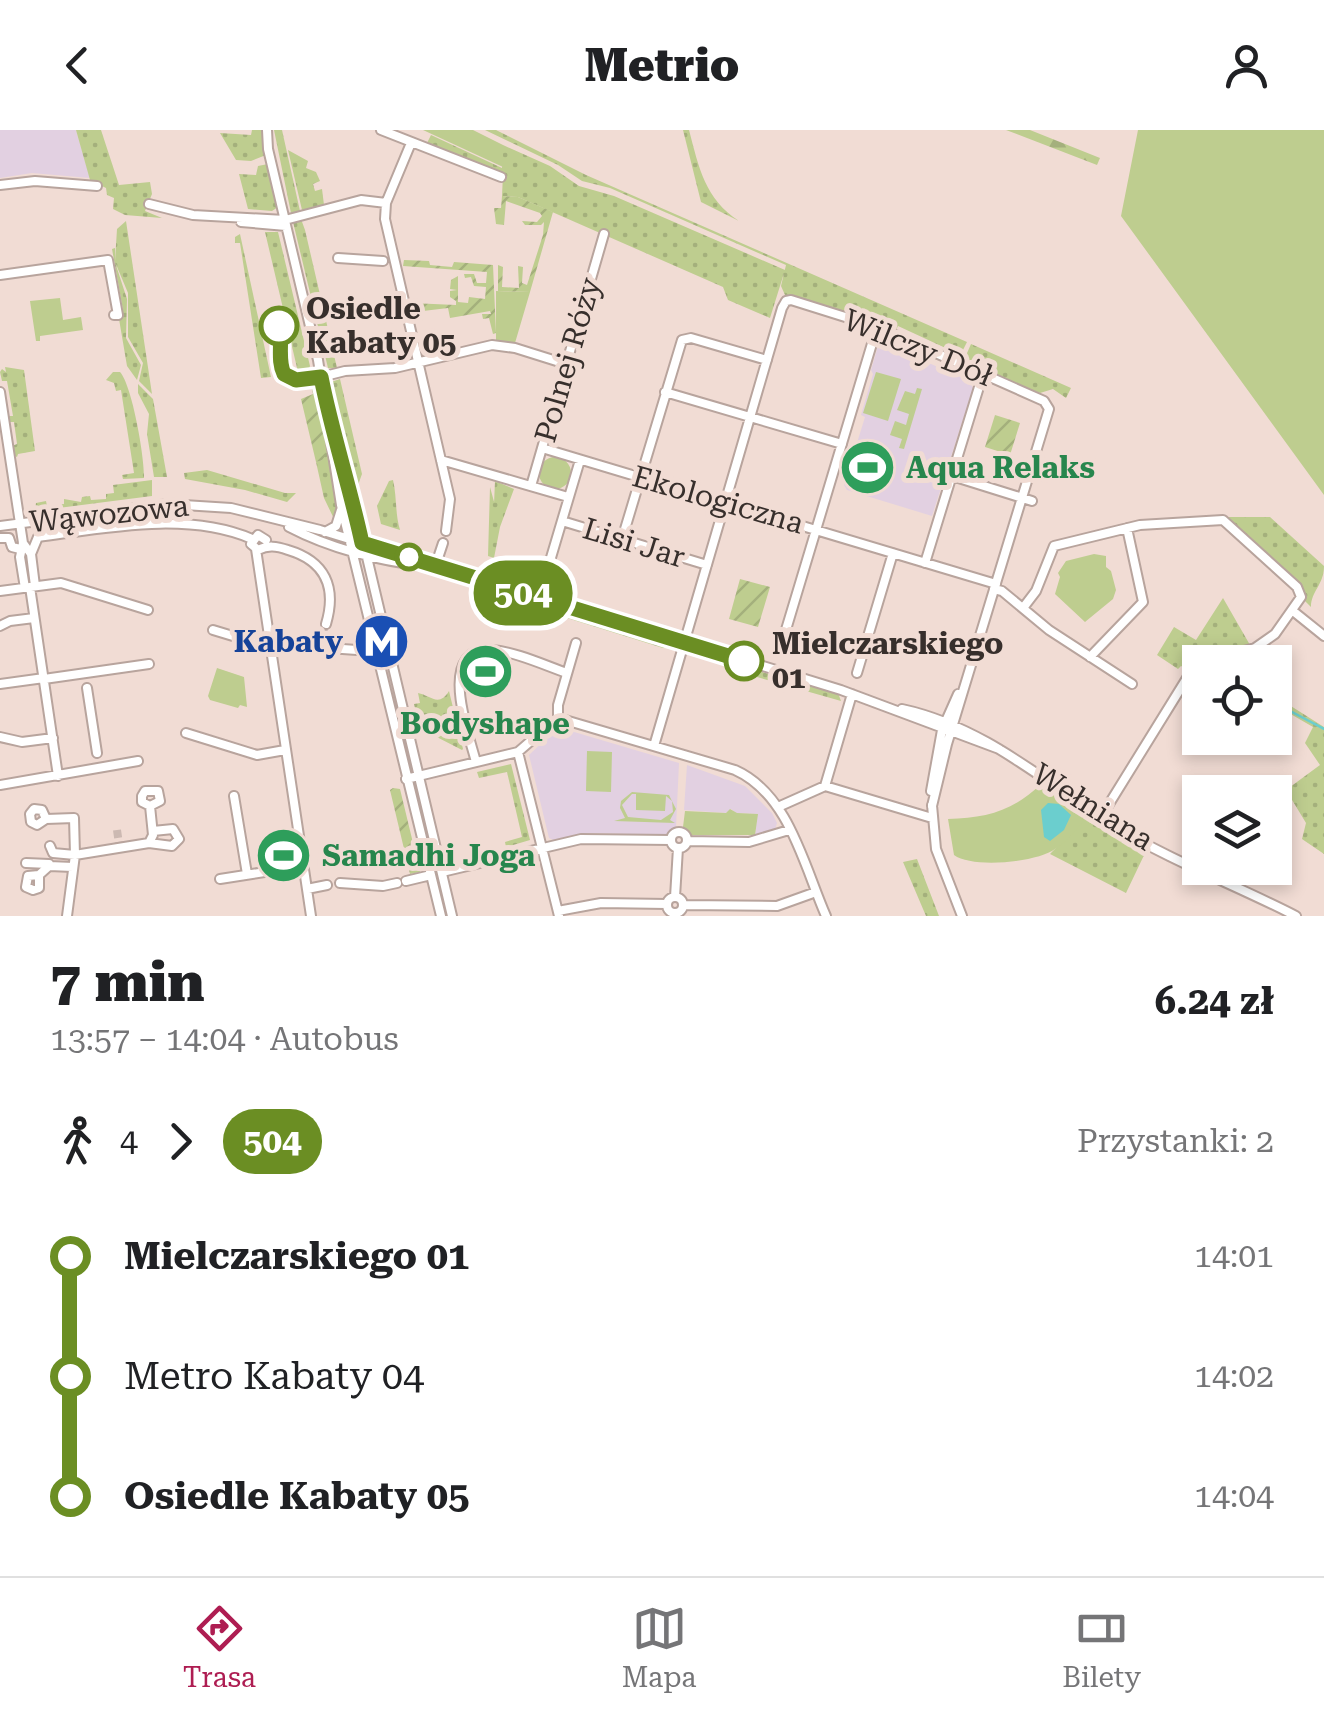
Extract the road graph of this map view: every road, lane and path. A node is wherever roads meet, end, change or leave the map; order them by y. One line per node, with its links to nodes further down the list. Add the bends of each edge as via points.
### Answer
1 (267, 130): 9 (street)
2 (381, 130): 3 (street)
3 (412, 143): 4 (street); 7 (street)
4 (501, 177)
5 (0, 185): 6 (street)
6 (97, 186)
7 (386, 203): 9 (street, via 361,200); 17 (street)
8 (149, 204): 9 (street, via 181,214)
9 (285, 223): 20 (street)
10 (604, 234): 18 (street, Polnej Róży)
11 (338, 258): 12 (street)
12 (383, 261)
13 (0, 275): 14 (street, via 108,260)
14 (114, 315)
15 (877, 328): 16 (street, Wilczy Dół, via 791,300 784,304); 19 (street, Wilczy Dół); 25 (street)
16 (767, 360): 22 (street, via 684,338); 24 (street)
17 (418, 363): 18 (street, via 499,345); 20 (street); 27 (street)
18 (566, 364): 26 (street, Polnej Róży)
19 (983, 374): 29 (street); 33 (street, Wilczy Dół, via 1044,401 1050,412)
20 (321, 377): 23 (street)
21 (0, 392): 37 (street)
22 (664, 392): 24 (street); 30 (street)
23 (328, 416): 35 (street); 49 (street)
24 (750, 417): 25 (street); 34 (street)
25 (842, 444): 40 (street)
26 (542, 448): 28 (street, Ekologiczna); 31 (street, Polnej Róży)
27 (440, 460): 31 (street); 41 (street, via 450,499)
28 (580, 460): 30 (street, Ekologiczna); 32 (street)
29 (952, 476): 33 (street); 54 (street)
30 (639, 477): 34 (street, Ekologiczna); 45 (street)
31 (531, 486): 32 (street)
32 (568, 497): 36 (street)
33 (1027, 500): 60 (street)
34 (725, 502): 40 (street, Ekologiczna); 56 (street)
35 (341, 505): 42 (street, via 339,522); 46 (street)
36 (562, 521): 45 (street, Lisi Jar); 63 (street)
37 (20, 523): 38 (street, Wąwozowa); 43 (street, Wąwozowa, via 181,504 216,506); 48 (street)
38 (0, 526)
39 (1128, 528): 64 (street, via 1052,547); 66 (street, via 1225,521 1297,587 1301,597); 78 (street, via 1143,602)
40 (818, 530): 51 (street, Ekologiczna); 75 (street)
41 (446, 531)
42 (326, 532): 43 (street, Wąwozowa); 46 (street, Wąwozowa)
43 (268, 536): 50 (street, Wąwozowa, via 314,538); 52 (street, via 252,546 252,539 211,526 149,526 38,537); 68 (street, via 322,569 331,605); 72 (street)
44 (0, 538): 48 (street)
45 (622, 539): 56 (street, Lisi Jar)
46 (350, 540): 49 (street, Wąwozowa); 50 (street)
47 (443, 542): 58 (street)
48 (22, 546): 52 (street); 57 (street)
49 (363, 548): 50 (street, Wąwozowa); 53 (street, Wąwozowa); 58 (street, Wąwozowa); 59 (street)
50 (353, 550): 101 (street)
51 (893, 553): 54 (street, Ekologiczna); 81 (street)
52 (31, 554): 55 (street)
53 (388, 560): 58 (street, Wąwozowa); 59 (street)
54 (925, 562): 60 (street, Ekologiczna)
55 (32, 565): 57 (street); 61 (street)
56 (707, 565): 73 (street)
57 (22, 566): 61 (street)
58 (435, 566): 63 (street, Wąwozowa)
59 (370, 578): 100 (street)
60 (995, 586): 64 (street, Ekologiczna); 89 (street)
61 (30, 587): 62 (street); 65 (street, via 61,583); 67 (street)
62 (0, 591)
63 (539, 598): 73 (street, Wąwozowa)
64 (1023, 608): 78 (street, Ekologiczna)
65 (148, 610)
66 (1293, 611): 71 (street); 76 (street)
67 (34, 618): 69 (street); 82 (street)
68 (326, 624)
69 (0, 626)
70 (213, 630): 72 (street, via 246,640)
71 (1324, 636)
72 (268, 638): 77 (street, via 304,643 321,637 328,648); 94 (street)
73 (684, 642): 87 (street, Wąwozowa); 93 (street)
74 (576, 643): 80 (street)
75 (782, 643)
76 (1259, 645)
77 (358, 650)
78 (1090, 657): 85 (street, Ekologiczna)
79 (149, 664): 83 (street)
80 (567, 673): 88 (street); 98 (street, via 492,650 468,658 458,686)
81 (857, 674)
82 (44, 679): 83 (street); 84 (street); 92 (street)
83 (86, 681): 96 (street)
84 (0, 684)
85 (1132, 684)
86 (1182, 686): 107 (street)
87 (852, 694): 89 (street, Wąwozowa); 103 (street)
88 (558, 720): 93 (street); 95 (street)
89 (948, 727): 107 (street, Wełniana, via 998,749); 108 (street)
90 (186, 733): 94 (street, via 257,755)
91 (0, 737): 92 (street)
92 (53, 738): 99 (street)
93 (654, 746): 106 (street, via 739,772)
94 (286, 750): 125 (street)
95 (518, 752): 98 (street); 117 (street)
96 (98, 760): 97 (street); 99 (street)
97 (138, 762)
98 (476, 762): 100 (street)
99 (58, 776): 102 (street)
100 (418, 776): 101 (street); 126 (street)
101 (406, 779): 129 (street)
102 (0, 786)
103 (825, 786): 106 (street); 108 (street)
104 (234, 796): 127 (street)
105 (150, 806): 111 (street)
106 (778, 807): 110 (street)
107 (1102, 817): 121 (street, Wełniana)
108 (932, 818): 146 (street, via 936,850)
109 (46, 819): 119 (street, via 74,818)
110 (790, 830): 113 (street, via 757,841); 135 (street)
111 (153, 831): 114 (street); 114 (street, via 174,829 179,839 172,846)
112 (671, 840): 113 (street, via 678,832); 117 (street, via 593,838); 118 (street)
113 (687, 840): 118 (street)
114 (149, 844): 116 (street)
115 (50, 846): 119 (street)
116 (132, 847): 119 (street); 120 (street)
117 (542, 848): 126 (street); 139 (street)
118 (678, 848): 136 (street)
119 (75, 855): 124 (street)
120 (134, 859)
121 (1182, 860)
122 (26, 863): 123 (street)
123 (54, 864): 124 (street); 128 (street)
124 (73, 866): 141 (street)
125 (303, 866): 127 (street); 134 (street)
126 (442, 872): 144 (street)
127 (247, 874): 130 (street)
128 (39, 875)
129 (431, 875): 131 (street, via 382,886); 143 (street)
130 (220, 878)
131 (340, 882)
132 (326, 885): 134 (street)
133 (1234, 885): 147 (street, Wełniana)
134 (307, 888): 142 (street)
135 (816, 892): 138 (street, via 767,907); 145 (street)
136 (675, 897): 137 (street); 138 (street)
137 (667, 904): 139 (street, via 601,902); 140 (street)
138 (683, 905): 140 (street)
139 (558, 914)
140 (675, 914)
141 (66, 916)
142 (311, 916)
143 (441, 916)
144 (452, 916)
145 (826, 916)
146 (962, 916)
147 (1296, 916)

